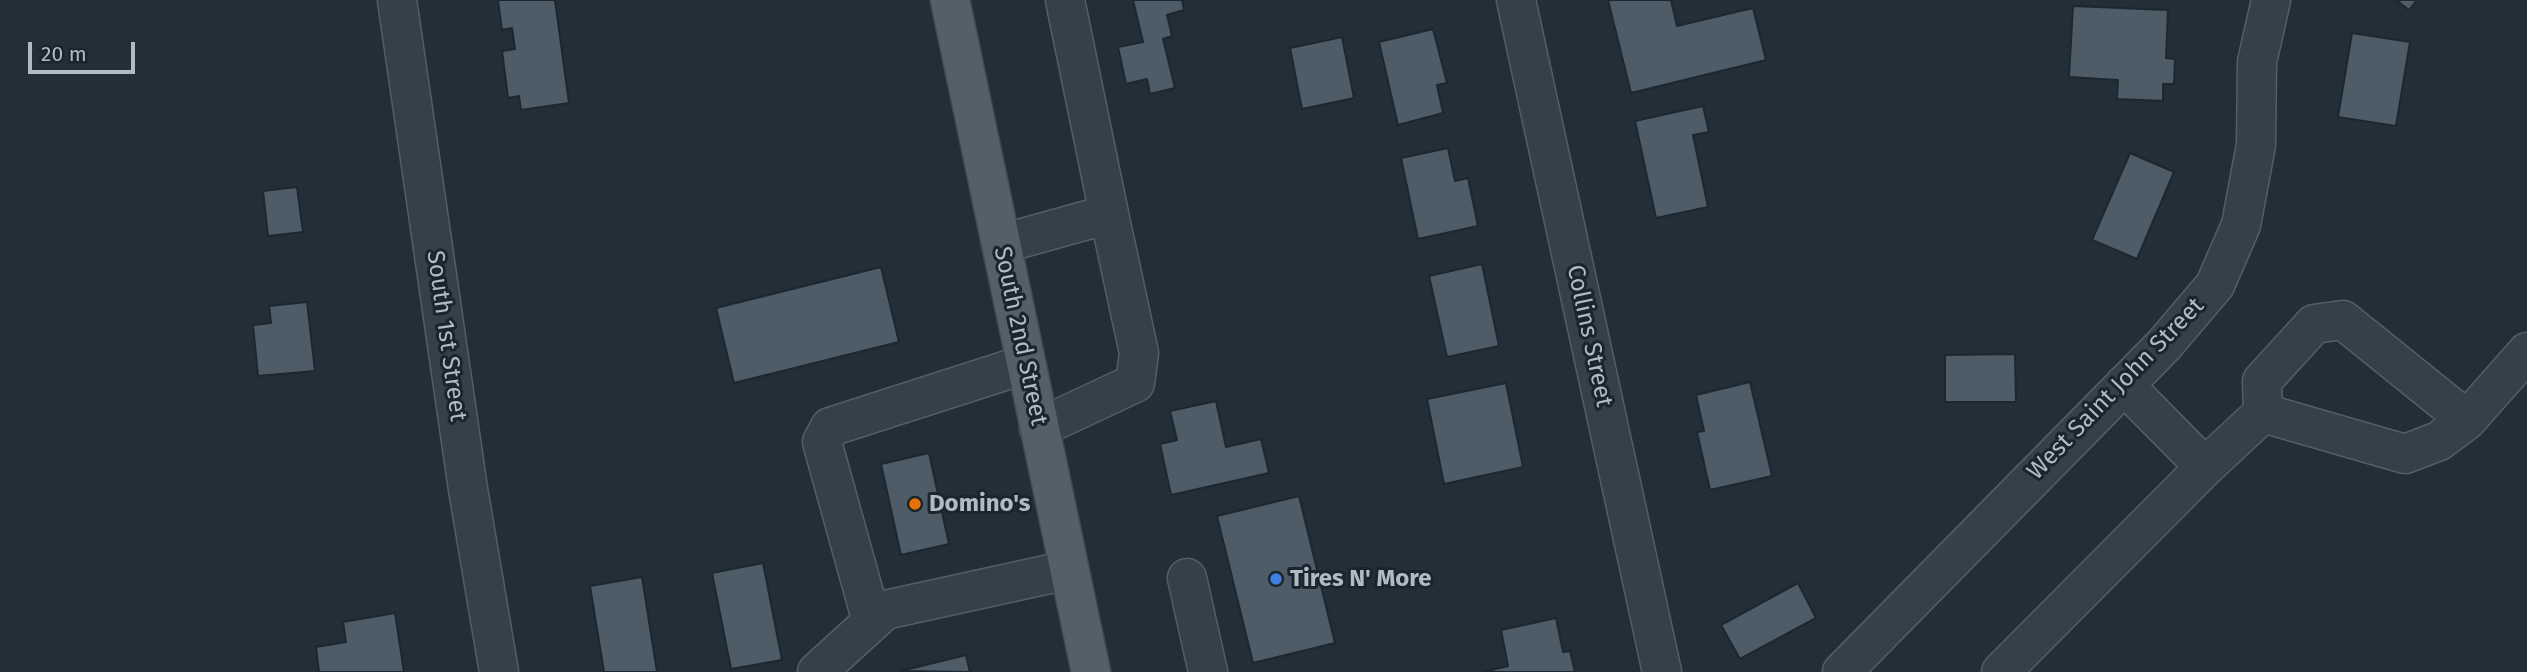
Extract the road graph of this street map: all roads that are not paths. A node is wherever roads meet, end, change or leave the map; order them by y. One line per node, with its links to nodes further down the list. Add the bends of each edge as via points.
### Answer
1 (397, 0): 18 (street, South 1st Street)
2 (950, 0): 7 (main road, South 2nd Street)
3 (1065, 0): 6 (street)
4 (1516, 0): 22 (street, Collins Street)
5 (2272, 0): 10 (street, West Saint John Street, via 2258,62 2256,145 2241,225 2215,285)
6 (1110, 214): 7 (street); 13 (street, via 1139,353 1135,383)
7 (1001, 244): 9 (main road, South 2nd Street)
8 (2527, 352): 12 (street)
9 (1026, 364): 13 (main road, South 2nd Street); 17 (street, via 830,427 822,442)
10 (2124, 385): 14 (street); 23 (street, West Saint John Street)
11 (2263, 414): 12 (street, via 2404,454 2440,441); 12 (street, via 2262,382 2314,324 2343,320); 14 (street)
12 (2467, 420)
13 (1039, 428): 15 (main road, South 2nd Street)
14 (2205, 467): 24 (street)
15 (1069, 570): 17 (street, via 885,610); 20 (main road, South 2nd Street)
16 (1187, 578): 21 (street)
17 (872, 622): 19 (street)
18 (499, 672)
19 (817, 672)
20 (1091, 672)
21 (1208, 672)
22 (1662, 672)
23 (1842, 672)
24 (2001, 672)

